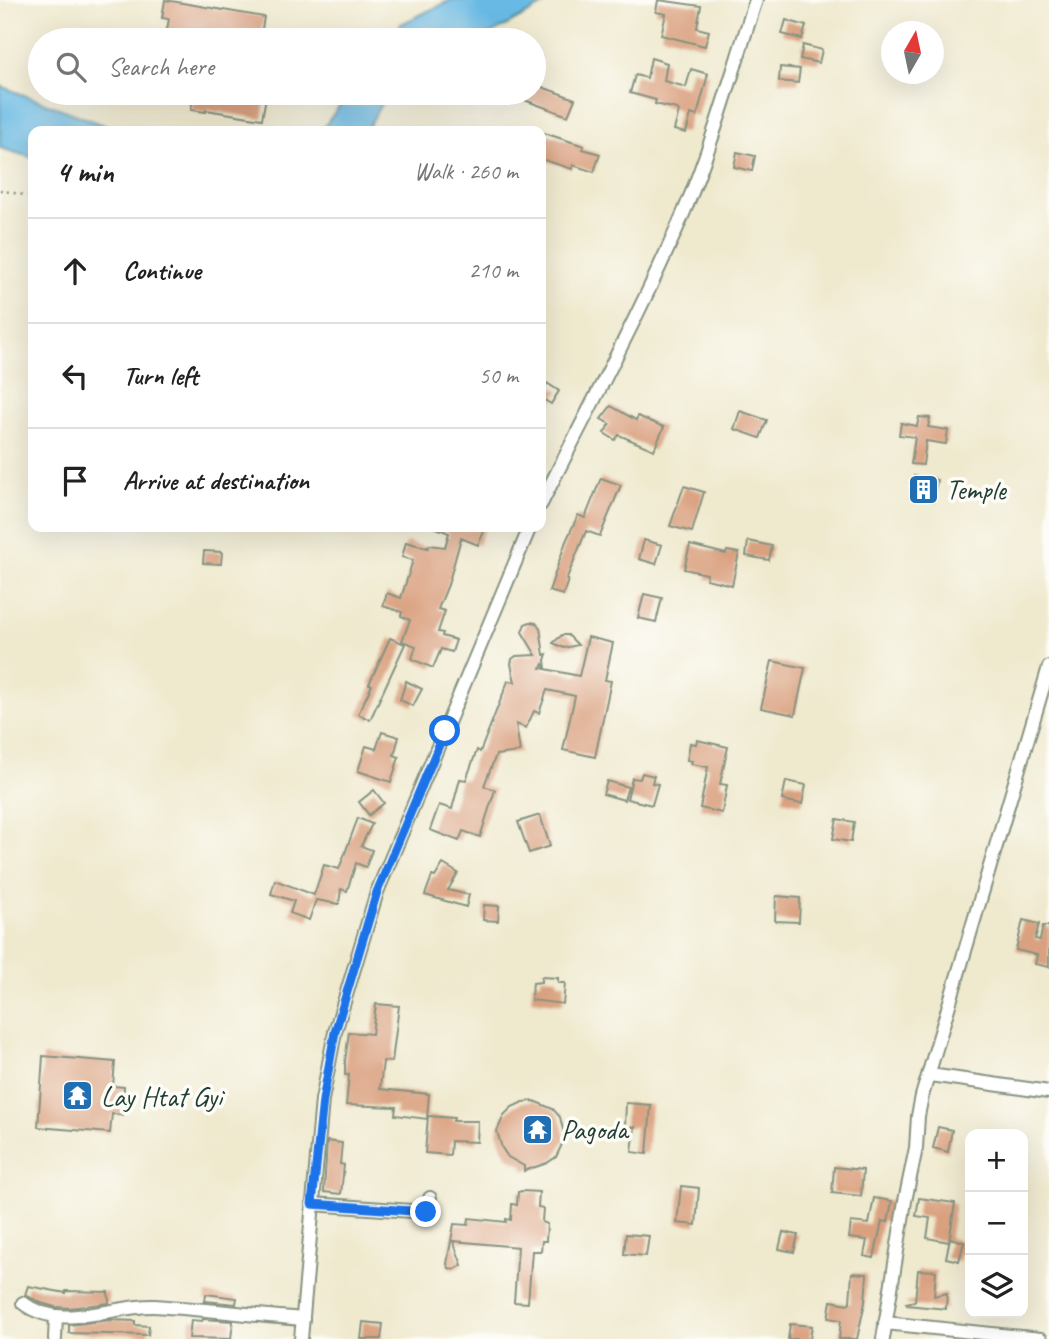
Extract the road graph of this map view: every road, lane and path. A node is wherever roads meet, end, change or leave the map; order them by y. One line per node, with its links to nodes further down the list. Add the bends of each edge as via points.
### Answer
1 (756, 0): 4 (street, via 687,204 649,292)
2 (0, 190): 3 (path)
3 (28, 196)
4 (546, 494)
5 (528, 532): 10 (street, via 366,923 335,1032)
6 (1049, 667): 7 (street)
7 (930, 1074): 8 (street); 14 (street, via 918,1116)
8 (1049, 1091)
9 (430, 1198): 10 (street, via 426,1212)
10 (312, 1204): 13 (street)
11 (23, 1303): 12 (street)
12 (57, 1316): 13 (street, via 150,1306); 15 (street)
13 (303, 1319): 16 (street)
14 (886, 1323): 17 (street); 18 (street)
15 (55, 1339)
16 (301, 1339)
17 (883, 1339)
18 (1041, 1339)

